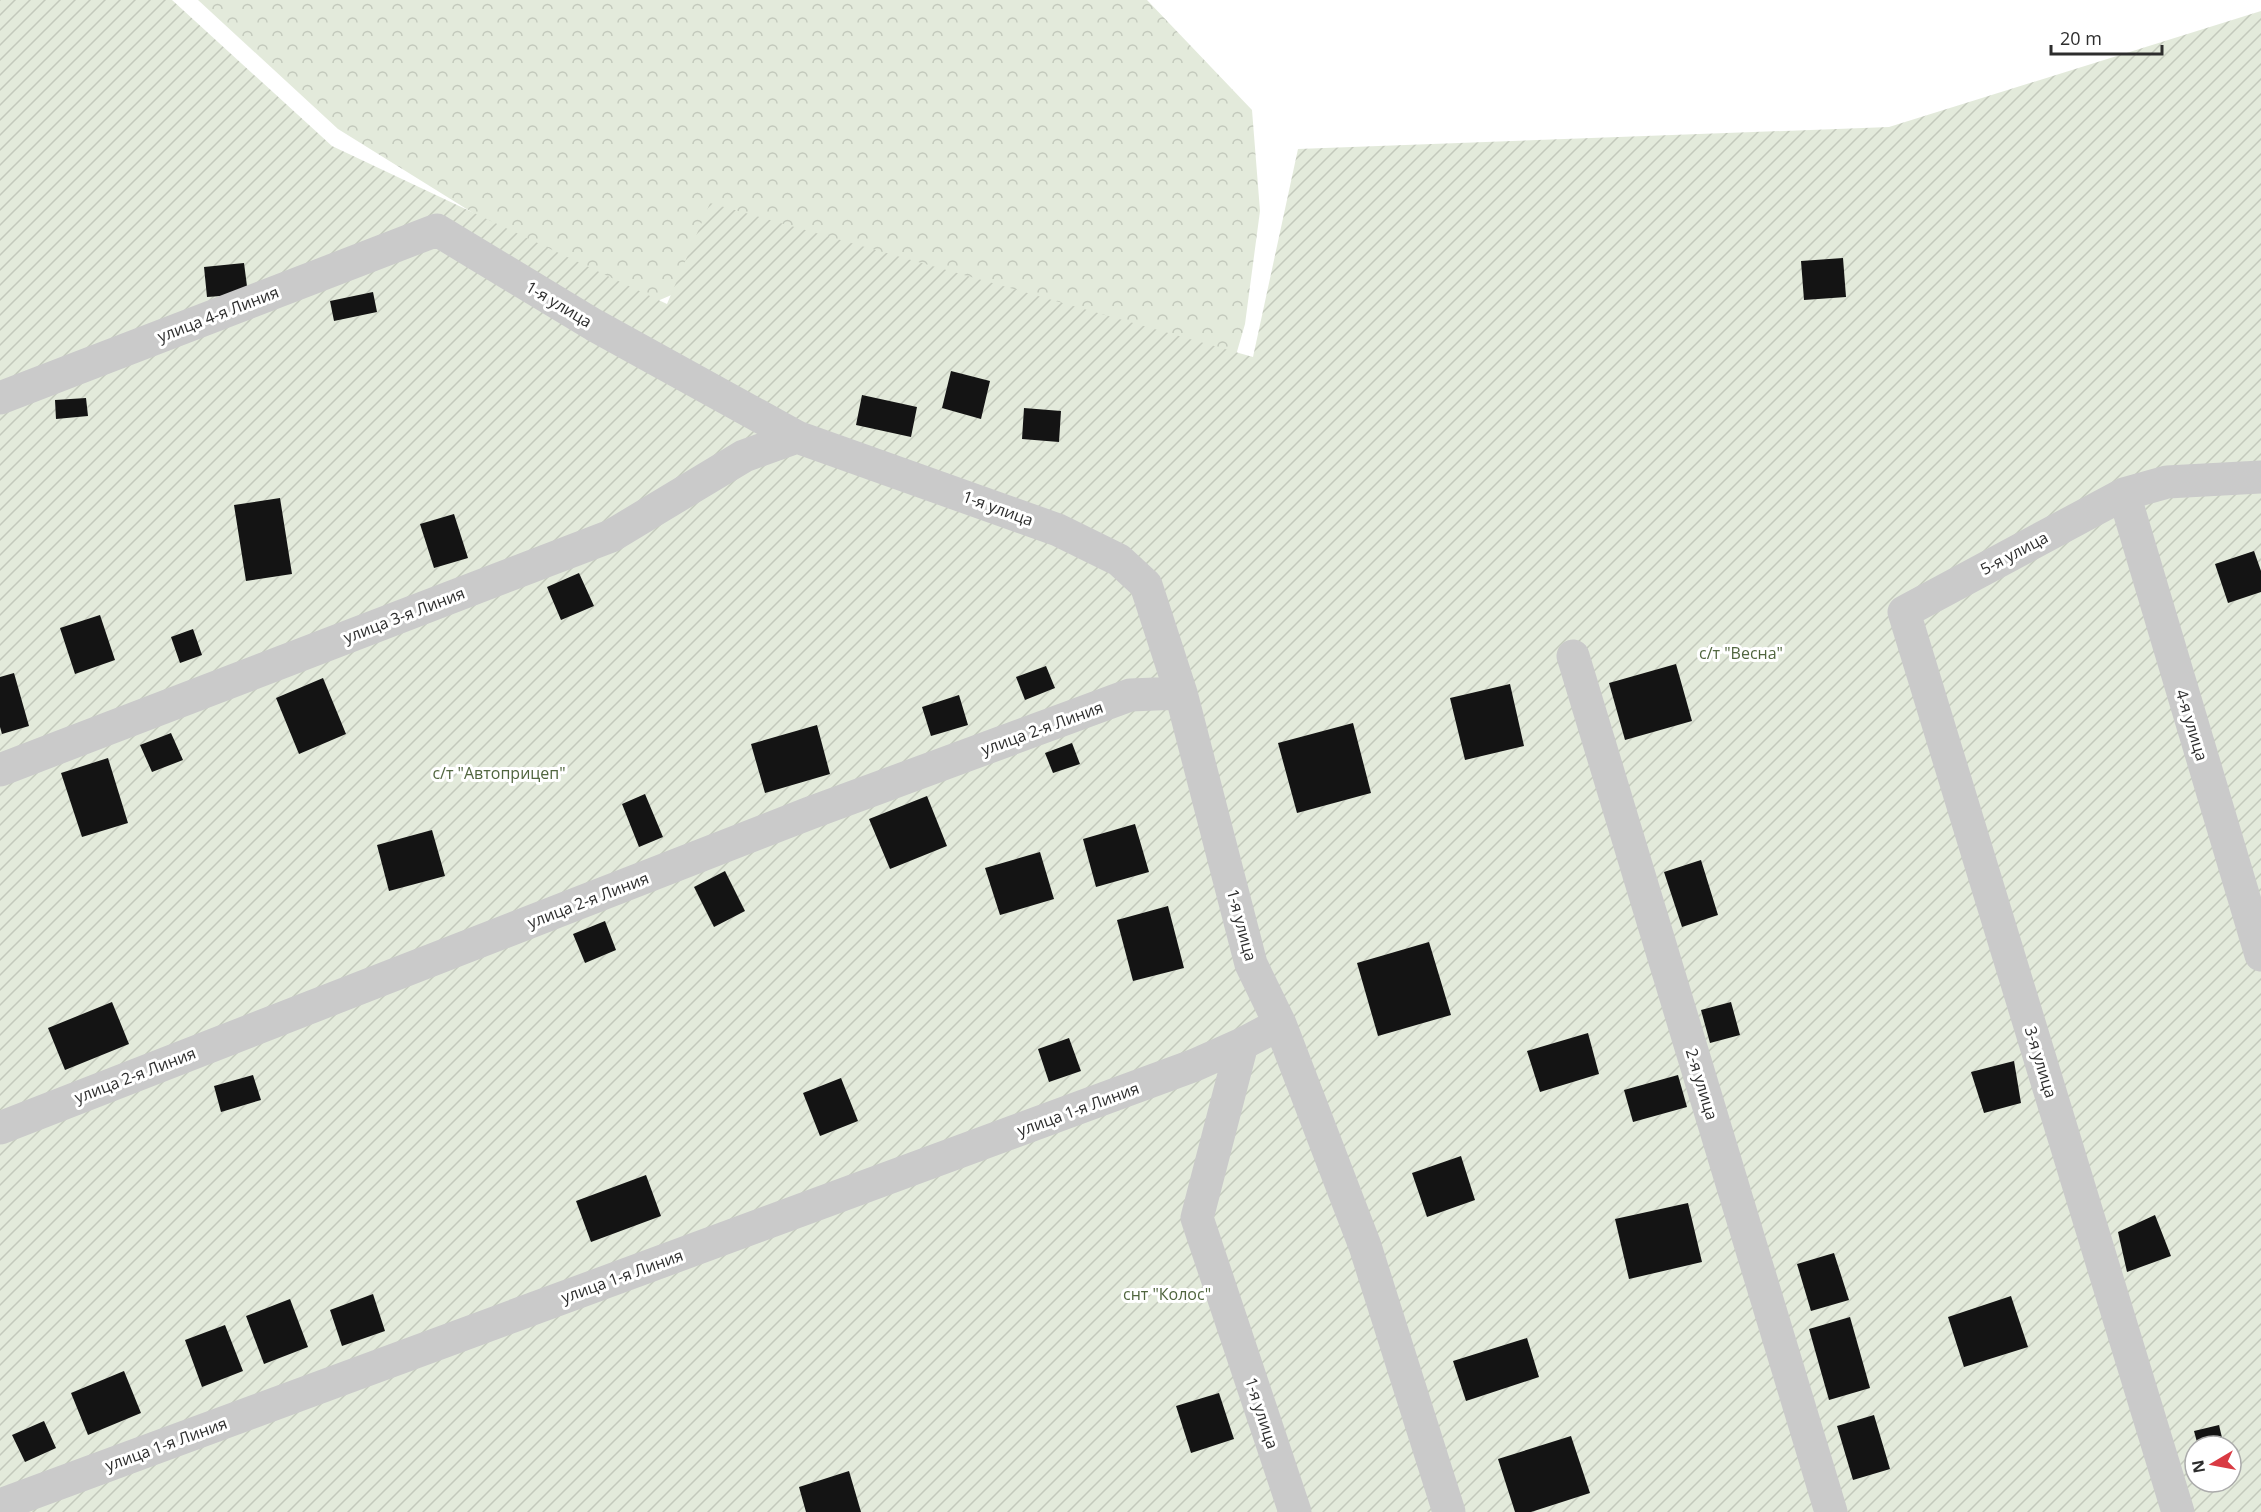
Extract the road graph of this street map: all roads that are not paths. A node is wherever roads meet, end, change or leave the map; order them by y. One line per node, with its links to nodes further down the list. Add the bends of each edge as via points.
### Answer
1 (437, 230): 2 (street, улица 4-я Линия); 3 (street, 1-я улица, via 594,325)
2 (0, 398)
3 (797, 437): 8 (street, 1-я улица, via 1058,530 1119,560 1146,585); 9 (street, улица 3-я Линия, via 744,456 611,536)
4 (2261, 477): 5 (street, 5-я улица, via 2167,482)
5 (2124, 494): 6 (street, 5-я улица); 10 (street, 4-я улица)
6 (1904, 612): 18 (street, 3-я улица)
7 (1573, 656): 17 (street, 2-я улица)
8 (1181, 693): 11 (street, 1-я улица, via 1251,964); 13 (street, улица 2-я Линия, via 1130,695 810,813)
9 (0, 770)
10 (2261, 955)
11 (1280, 1024): 12 (street); 16 (street, 1-я улица, via 1365,1246)
12 (1242, 1044): 14 (street, улица 1-я Линия, via 1195,1065); 15 (street, 1-я улица, via 1197,1218)
13 (0, 1128)
14 (0, 1505)
15 (1295, 1512)
16 (1449, 1512)
17 (1831, 1512)
18 (2178, 1512)

